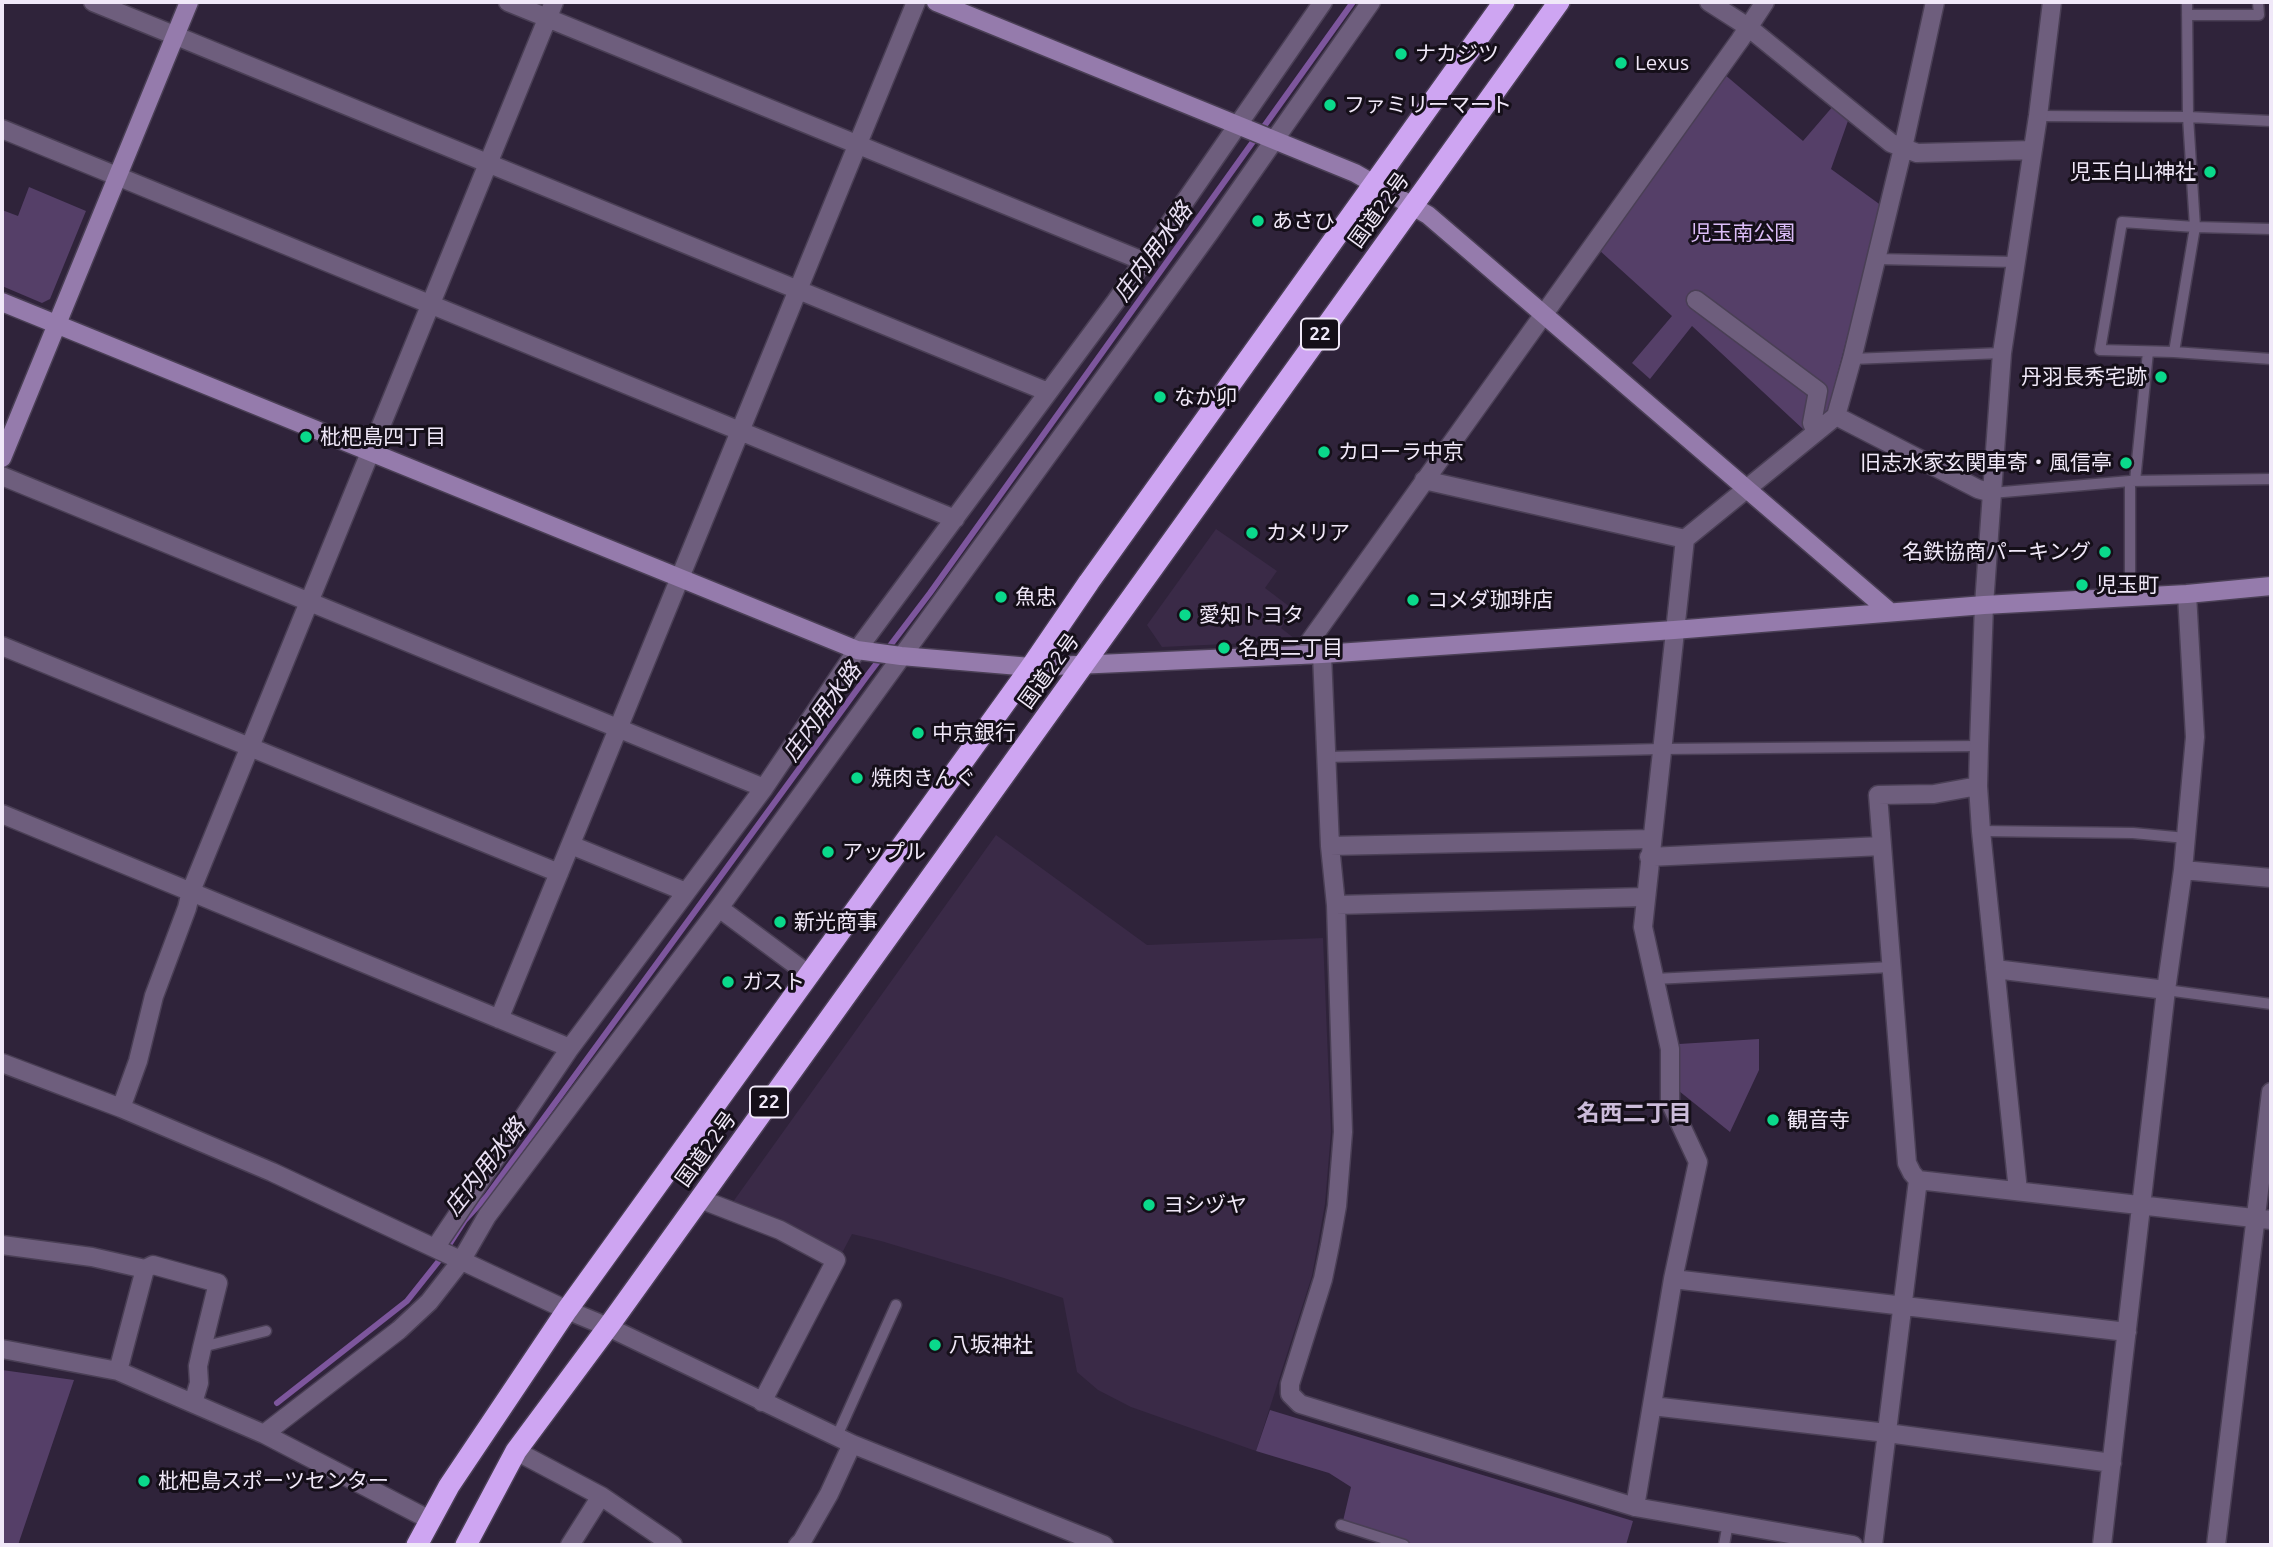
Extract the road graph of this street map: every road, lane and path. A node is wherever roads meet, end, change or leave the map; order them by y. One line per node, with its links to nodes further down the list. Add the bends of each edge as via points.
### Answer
1 (93, 2): 19 (street)
2 (189, 2): 19 (street)
3 (508, 2): 16 (street)
4 (916, 2): 26 (street)
5 (936, 2): 23 (street)
6 (1323, 2): 23 (street)
7 (1371, 2): 25 (street)
8 (1504, 2): 31 (highway, 国道22号 / 22)
9 (1559, 2): 32 (highway, 国道22号 / 22)
10 (1709, 2): 18 (street)
11 (1765, 2): 18 (street)
12 (1935, 2): 27 (street)
13 (2052, 2): 20 (street)
14 (2187, 2): 17 (lane)
15 (2258, 2): 17 (lane, via 2259,15)
16 (551, 10): 26 (street); 29 (street)
17 (2187, 15): 21 (lane)
18 (1748, 27): 27 (street); 42 (street)
19 (175, 35): 29 (street); 30 (street)
20 (2038, 116): 21 (lane); 28 (street)
21 (2188, 117): 22 (lane); 33 (lane)
22 (2271, 121)
23 (1242, 127): 25 (street); 36 (street)
24 (2, 129): 30 (street)
25 (1271, 139): 31 (street); 75 (street)
26 (858, 145): 36 (street); 38 (street)
27 (1903, 148): 28 (street, via 1917,153); 35 (street)
28 (2033, 150): 37 (street)
29 (488, 163): 38 (street); 41 (street)
30 (117, 176): 41 (street); 43 (street)
31 (1373, 184): 32 (street); 77 (highway, 国道22号 / 22)
32 (1412, 206): 42 (street); 76 (highway, 国道22号 / 22)
33 (2195, 227): 34 (lane); 44 (lane, via 2122,222 2100,350); 45 (lane)
34 (2271, 229)
35 (1877, 259): 37 (lane); 47 (street)
36 (1143, 261): 49 (street)
37 (2016, 262): 46 (street)
38 (798, 290): 49 (street); 51 (street)
39 (1696, 300): 52 (street, via 1818,391 1812,423)
40 (2, 302): 43 (street)
41 (430, 304): 51 (street); 53 (street)
42 (1542, 314): 57 (street); 59 (street)
43 (56, 325): 53 (street); 54 (street)
44 (2148, 352): 45 (lane); 58 (lane)
45 (2174, 352): 48 (lane)
46 (2002, 353): 47 (lane); 60 (street)
47 (1852, 359): 50 (street)
48 (2271, 359)
49 (1048, 392): 61 (street)
50 (1836, 416): 52 (street); 60 (street)
51 (740, 432): 61 (street); 63 (street)
52 (1816, 432): 59 (street)
53 (370, 452): 63 (street); 67 (street)
54 (2, 458)
55 (2, 476): 67 (street)
56 (2271, 479): 58 (lane)
57 (1424, 480): 62 (street); 73 (street)
58 (2133, 481): 60 (lane); 66 (lane)
59 (1745, 488): 62 (street); 69 (street)
60 (1992, 493): 68 (street)
61 (955, 519): 72 (street)
62 (1685, 539): 70 (street)
63 (681, 578): 72 (street); 78 (street)
64 (2271, 586): 65 (street)
65 (2187, 594): 66 (street); 87 (street, via 2195,737)
66 (2130, 597): 68 (street)
67 (308, 603): 78 (street); 80 (street)
68 (1984, 605): 69 (street); 79 (street)
69 (1890, 612): 70 (street)
70 (1674, 630): 74 (street); 81 (street)
71 (2, 646): 80 (street)
72 (860, 651): 75 (street); 84 (street)
73 (1300, 654): 74 (street); 76 (street)
74 (1322, 654): 82 (street)
75 (899, 656): 77 (street); 100 (street)
76 (1082, 666): 77 (street); 114 (highway, 国道22号 / 22)
77 (1031, 667): 103 (highway, 国道22号 / 22)
78 (618, 729): 84 (street); 89 (street)
79 (1979, 746): 81 (lane); 83 (street)
80 (250, 747): 94 (street); 96 (street)
81 (1661, 749): 82 (lane); 88 (street)
82 (1326, 757): 90 (street)
83 (1978, 786): 86 (street); 91 (street, via 1934,794 1878,795)
84 (764, 788): 97 (street)
85 (2, 814): 96 (street)
86 (1981, 831): 87 (lane); 102 (street)
87 (2186, 838): 93 (street)
88 (1651, 839): 90 (street); 92 (street)
89 (571, 845): 94 (street); 97 (street)
90 (1330, 846): 99 (street)
91 (1882, 846): 92 (street); 101 (street)
92 (1649, 857): 98 (street)
93 (2183, 870): 95 (street); 105 (street)
94 (559, 873): 107 (street)
95 (2271, 878)
96 (191, 891): 107 (street); 111 (street)
97 (686, 892): 108 (street)
98 (1645, 897): 99 (street); 104 (street, via 1643,927)
99 (1336, 905): 140 (street, via 1342,1161 1331,1245 1290,1394 1300,1404)
100 (719, 908): 103 (street); 119 (street)
101 (1891, 967): 104 (lane); 112 (street, via 1907,1163)
102 (1995, 969): 105 (street); 113 (street)
103 (808, 974): 124 (highway, 国道22号 / 22)
104 (1655, 979): 121 (street, via 1670,1049 1670,1102 1698,1162)
105 (2166, 990): 106 (lane); 115 (street)
106 (2271, 1004)
107 (499, 1018): 108 (street)
108 (570, 1048): 118 (street)
109 (2, 1063): 111 (street)
110 (2271, 1092): 116 (street)
111 (121, 1108): 118 (street)
112 (1918, 1180): 113 (street); 123 (street)
113 (2018, 1191): 115 (street)
114 (700, 1199): 125 (highway, 国道22号 / 22); 131 (street, via 780,1230 836,1260)
115 (2142, 1205): 116 (street); 127 (street)
116 (2264, 1219): 155 (street)
117 (2, 1245): 120 (street)
118 (436, 1248): 119 (street)
119 (458, 1260): 124 (street); 134 (street, via 429,1302 399,1330)
120 (145, 1269): 128 (street, via 153,1265 219,1283); 130 (street)
121 (1673, 1279): 123 (street); 133 (street)
122 (896, 1305): 136 (lane)
123 (1903, 1306): 127 (street); 135 (street)
124 (567, 1310): 125 (street); 141 (highway, 国道22号 / 22)
125 (608, 1327): 131 (street); 137 (highway, 国道22号 / 22)
126 (266, 1331): 128 (lane)
127 (2127, 1332): 138 (street)
128 (201, 1348): 132 (street)
129 (2, 1349): 130 (street)
130 (118, 1370): 132 (street)
131 (762, 1402): 136 (street)
132 (193, 1403): 134 (street)
133 (1652, 1406): 135 (street); 140 (street)
134 (264, 1433): 141 (street)
135 (1887, 1433): 138 (street); 153 (street)
136 (845, 1440): 148 (street, via 829,1494); 149 (street)
137 (516, 1451): 139 (street); 145 (highway, 国道22号 / 22)
138 (2112, 1463): 154 (street)
139 (601, 1496): 146 (street); 147 (street)
140 (1635, 1507): 142 (street)
141 (430, 1520): 144 (highway, 国道22号 / 22)
142 (1728, 1523): 151 (lane); 152 (street)
143 (1341, 1525): 150 (lane)
144 (417, 1545)
145 (466, 1545)
146 (570, 1545)
147 (673, 1545)
148 (798, 1545)
149 (1104, 1545)
150 (1404, 1545)
151 (1724, 1545)
152 (1853, 1545)
153 (1873, 1545)
154 (2102, 1545)
155 (2216, 1545)

